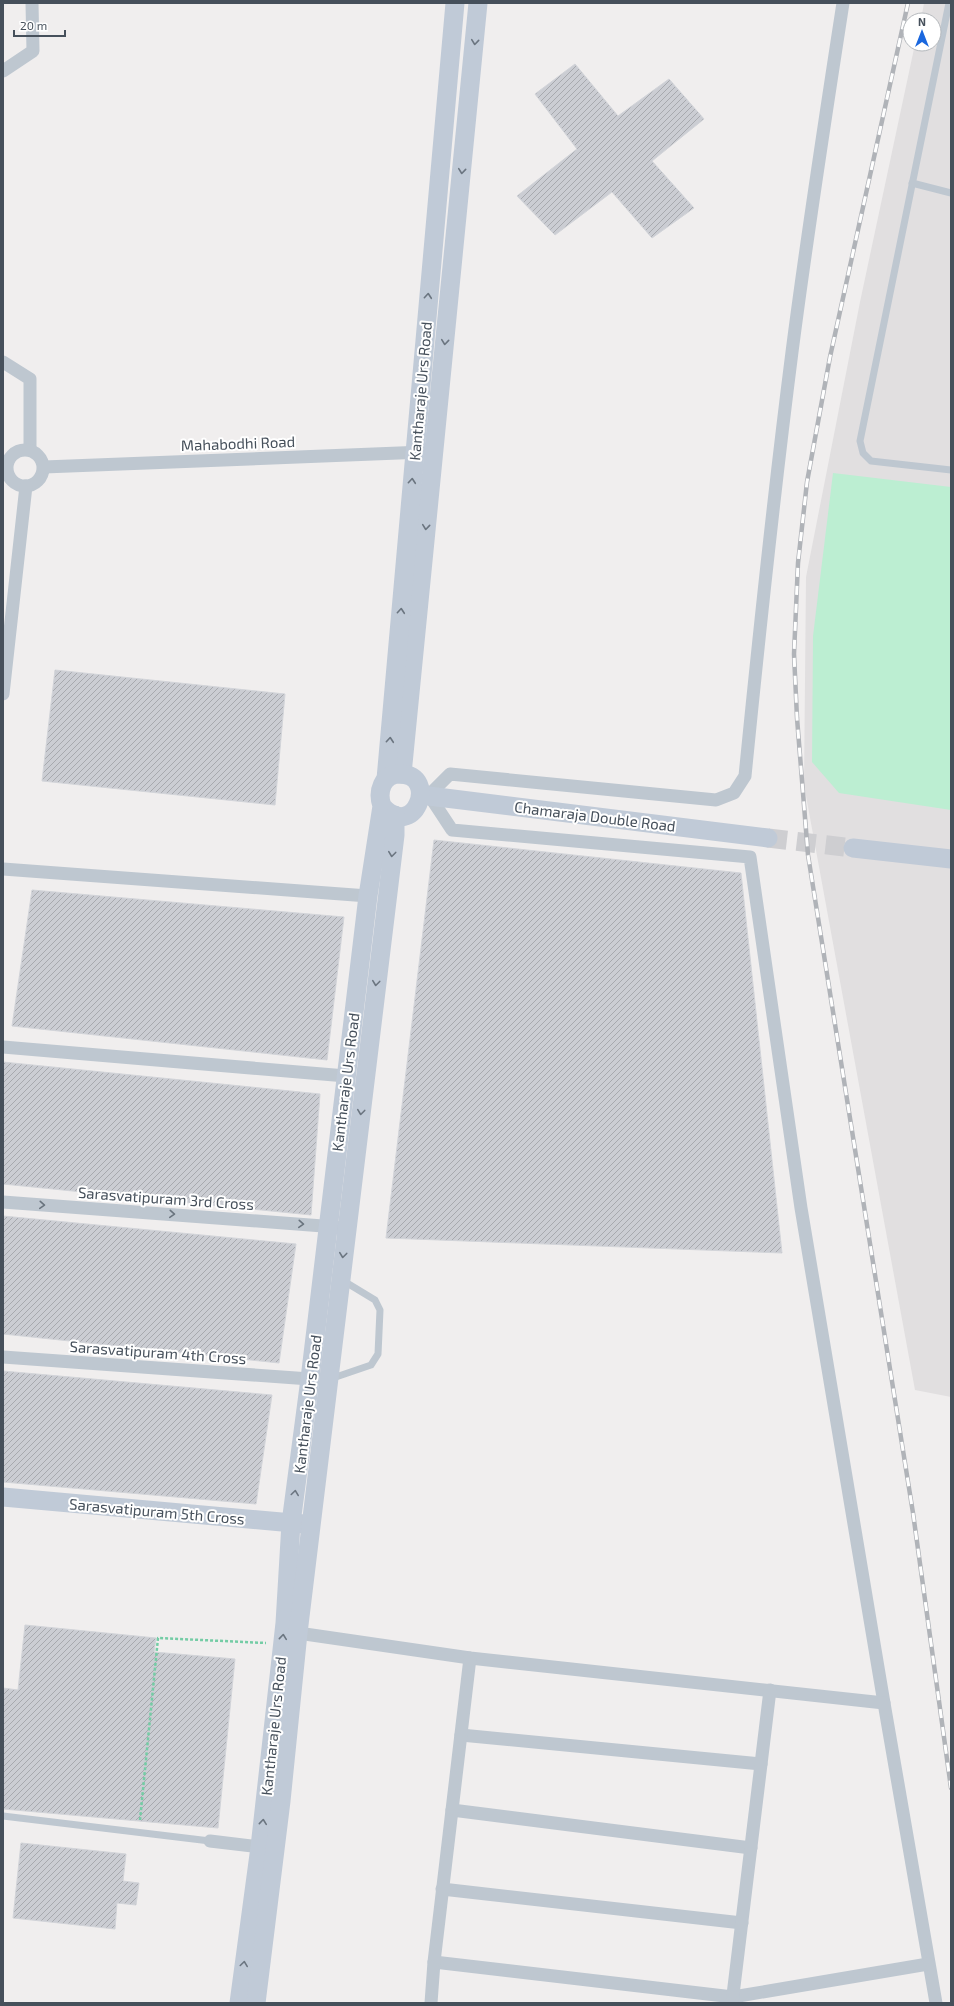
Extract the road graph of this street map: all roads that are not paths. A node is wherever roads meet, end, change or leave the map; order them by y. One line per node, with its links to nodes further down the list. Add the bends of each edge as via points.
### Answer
1 (32, 3): 6 (street, via 32,51)
2 (455, 3): 7 (street, Kantharaje Urs Road)
3 (478, 3): 8 (street, Kantharaje Urs Road, one-way to 8)
4 (843, 3): 21 (street, via 792,352 744,776 734,793 716,800 450,774)
5 (949, 3): 9 (lane)
6 (3, 71)
7 (443, 133): 8 (street); 13 (street, Kantharaje Urs Road, one-way to 7)
8 (465, 134): 14 (street, Kantharaje Urs Road, one-way to 14)
9 (912, 183): 10 (lane); 17 (lane, via 860,441 863,453 871,461)
10 (951, 193)
11 (3, 362): 12 (street, via 30,379)
12 (30, 450): 15 (street, via 12,455); 16 (street, via 40,456)
13 (414, 452): 14 (street, Mahabodhi Road); 16 (street, Mahabodhi Road); 20 (street, Kantharaje Urs Road, one-way to 13)
14 (434, 453): 20 (street, Kantharaje Urs Road, one-way to 20)
15 (5, 466): 18 (street, via 15,483)
16 (44, 466): 18 (street, via 37,482)
17 (951, 470)
18 (26, 486): 19 (street)
19 (3, 694)
20 (394, 777): 21 (street, via 412,778); 22 (street, via 379,792)
21 (425, 795): 22 (street, via 418,807 407,815); 23 (street, Chamaraja Double Road); 42 (street, via 452,830 750,857 801,1208)
22 (389, 810): 27 (street, Kantharaje Urs Road); 32 (street, Kantharaje Urs Road, one-way to 32, via 395,835)
23 (768, 838)
24 (853, 848): 25 (street)
25 (951, 859)
26 (3, 869): 27 (street)
27 (368, 896): 29 (street, Kantharaje Urs Road)
28 (3, 1047): 29 (street)
29 (346, 1076): 31 (street, Kantharaje Urs Road)
30 (3, 1202): 31 (street, Sarasvatipuram 3rd Cross, one-way to 31)
31 (327, 1226): 32 (street, Sarasvatipuram 3rd Cross); 35 (street, Kantharaje Urs Road)
32 (347, 1228): 33 (street, Kantharaje Urs Road, one-way to 33)
33 (340, 1279): 35 (street, Kantharaje Urs Road); 35 (lane, via 375,1300 380,1310 378,1354 371,1365)
34 (3, 1357): 35 (street, Sarasvatipuram 4th Cross)
35 (319, 1380): 37 (street, Kantharaje Urs Road, one-way to 35); 38 (street, Kantharaje Urs Road)
36 (3, 1497): 37 (street, Sarasvatipuram 5th Cross)
37 (291, 1523): 38 (street, Sarasvatipuram 5th Cross); 48 (street, Kantharaje Urs Road, one-way to 37, via 282,1644)
38 (311, 1525): 39 (street, Kantharaje Urs Road)
39 (298, 1633): 40 (street); 56 (street, Kantharaje Urs Road, via 281,1801)
40 (470, 1658): 41 (street); 43 (street)
41 (770, 1690): 42 (street); 44 (street)
42 (884, 1703): 53 (street)
43 (461, 1735): 44 (street); 45 (street)
44 (761, 1764): 49 (street)
45 (452, 1810): 49 (street); 50 (street)
46 (3, 1816): 47 (lane)
47 (210, 1841): 48 (street)
48 (260, 1847): 55 (street, Kantharaje Urs Road, one-way to 48)
49 (751, 1848): 51 (street)
50 (442, 1889): 51 (street); 52 (street)
51 (742, 1923): 54 (street)
52 (434, 1962): 54 (street); 57 (street)
53 (928, 1964): 54 (street); 58 (street)
54 (733, 2000)
55 (239, 2003)
56 (256, 2003)
57 (430, 2003)
58 (936, 2003)

